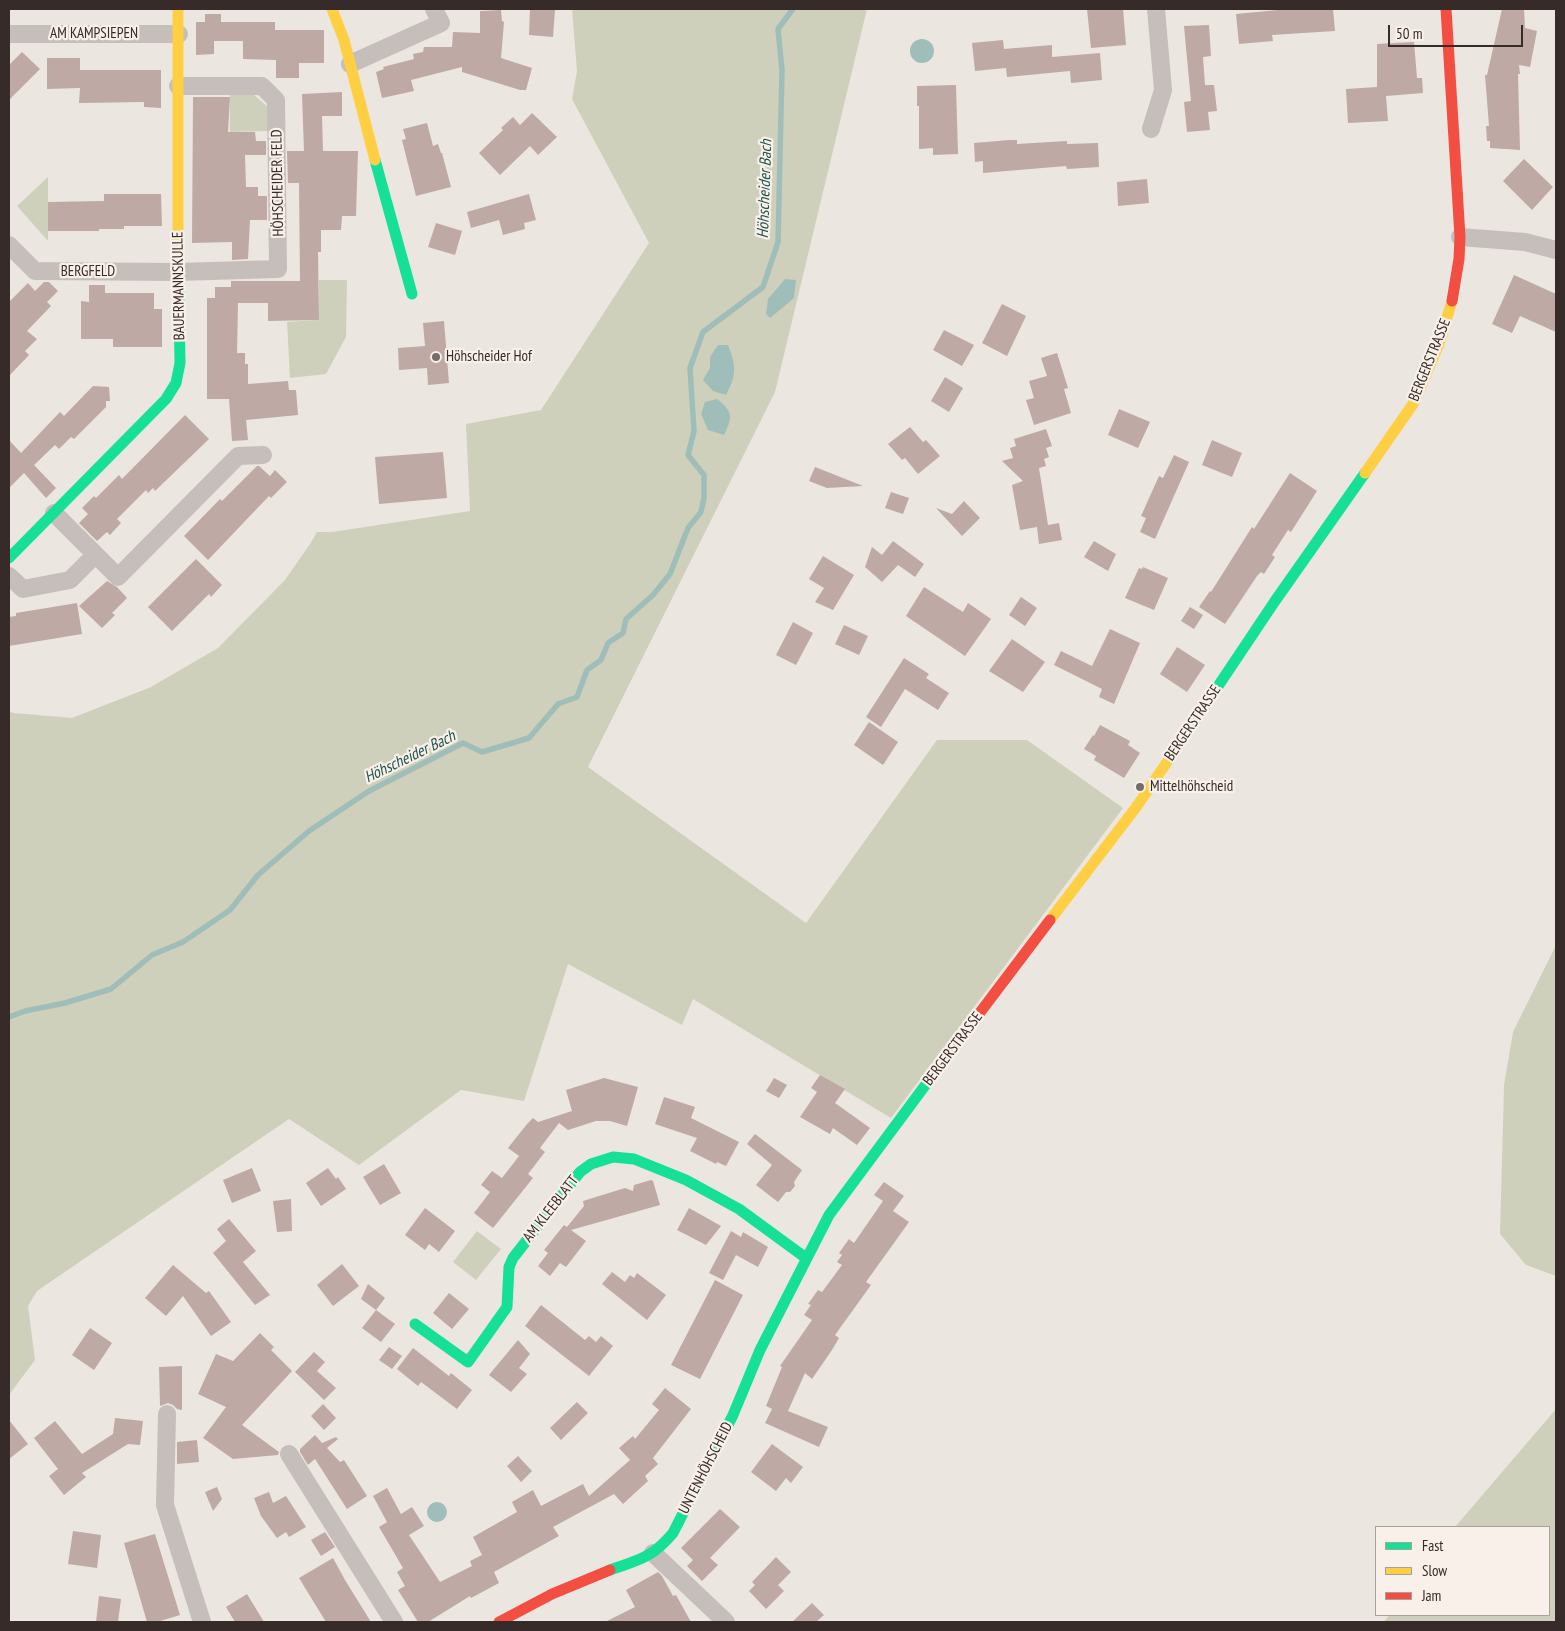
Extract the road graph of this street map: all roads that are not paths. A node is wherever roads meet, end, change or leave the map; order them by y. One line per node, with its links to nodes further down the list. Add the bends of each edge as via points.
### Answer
1 (178, 9): 7 (street, BAUERMANNSKULLE)
2 (332, 9): 8 (street)
3 (1156, 9): 10 (street, via 1163,90)
4 (1446, 9): 11 (street, BERGERSTRASSE)
5 (442, 15): 8 (street)
6 (9, 34): 7 (street, AM KAMPSIEPEN)
7 (178, 34): 9 (street, BAUERMANNSKULLE)
8 (350, 64): 15 (street)
9 (178, 86): 14 (street, BAUERMANNSKULLE); 14 (street, HÖHSCHEIDER FELD, via 262,86 276,100 278,269)
10 (1151, 129)
11 (1460, 237): 13 (street, via 1524,242); 21 (street, BERGERSTRASSE, via 1457,280 1447,320 1413,404 1275,600 1137,806 839,1200)
12 (9, 245): 14 (street, BERGFELD, via 35,271)
13 (1556, 250)
14 (178, 272): 17 (street, BAUERMANNSKULLE, via 180,363 173,390)
15 (412, 294)
16 (263, 455): 18 (street, via 238,456 118,577)
17 (54, 513): 18 (street); 19 (street, BAUERMANNSKULLE)
18 (95, 555): 20 (street, via 70,580 23,589)
19 (9, 558)
20 (9, 576)
21 (806, 1258): 22 (street, AM KLEEBLATT, via 739,1209 686,1180 634,1159 614,1157 591,1164 580,1172 512,1258 507,1307 468,1362); 23 (street, BERGERSTRASSE)
22 (416, 1324)
23 (749, 1375): 26 (street, UNTENHÖHSCHEID, via 685,1512 673,1533)
24 (167, 1414): 27 (street, via 166,1505)
25 (290, 1454): 28 (street)
26 (653, 1553): 29 (street, UNTENHÖHSCHEID, via 552,1594); 30 (street)
27 (202, 1622)
28 (394, 1622)
29 (499, 1622)
30 (726, 1622)

